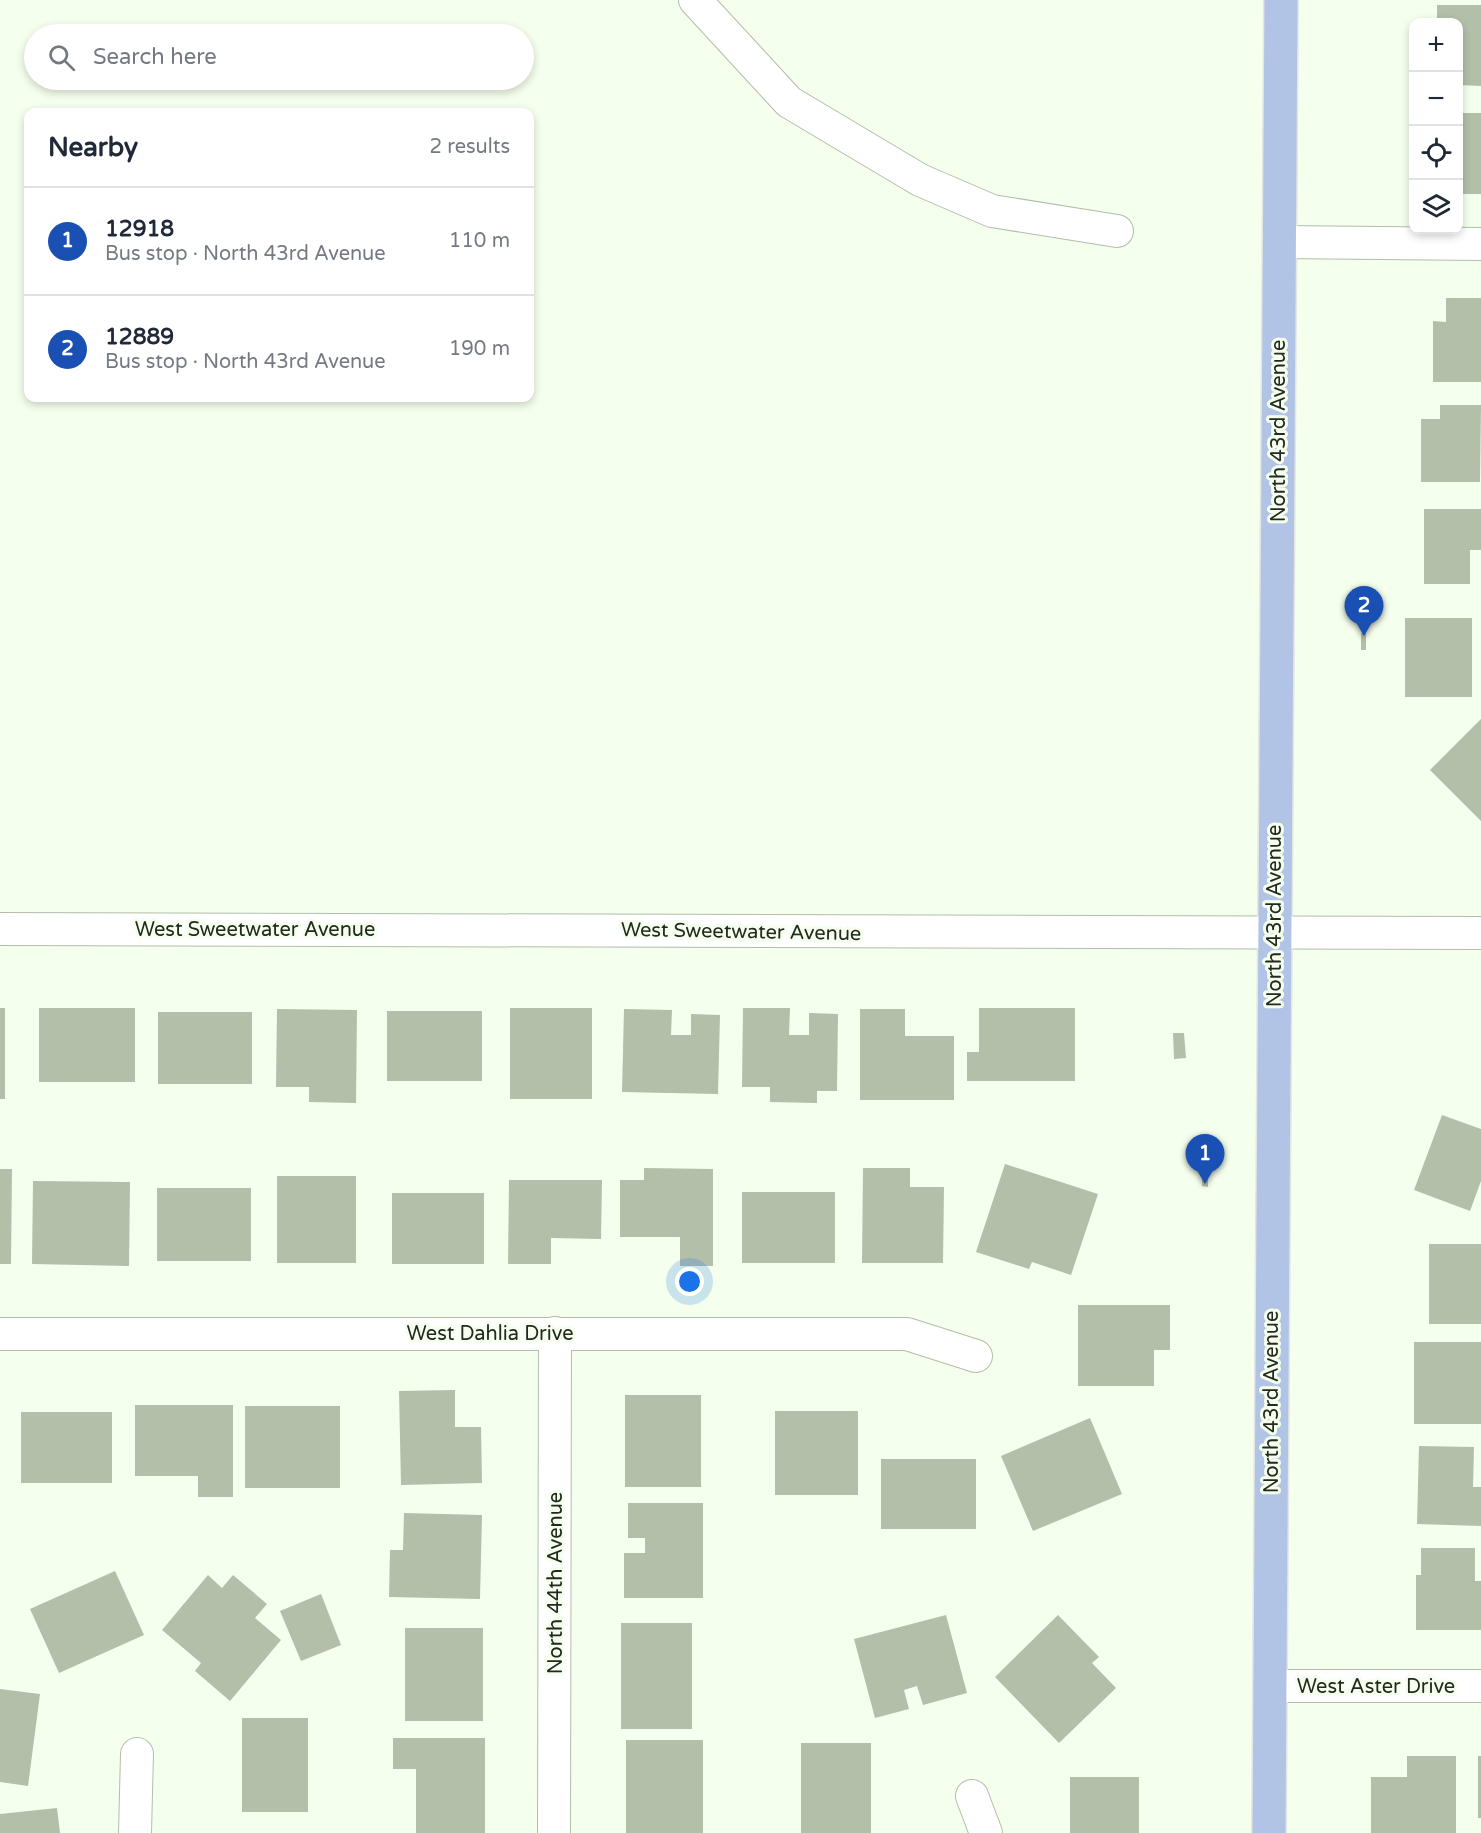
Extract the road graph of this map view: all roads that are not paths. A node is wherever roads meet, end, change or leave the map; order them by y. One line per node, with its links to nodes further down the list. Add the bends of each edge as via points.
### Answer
1 (695, 0): 3 (street, via 789,102 920,180 992,211)
2 (1281, 0): 4 (main road, North 43rd Avenue)
3 (1116, 231)
4 (1280, 242): 5 (street); 7 (main road, North 43rd Avenue)
5 (1481, 244)
6 (0, 929): 7 (street, West Sweetwater Avenue)
7 (1274, 933): 8 (street, West Sweetwater Avenue); 12 (main road, North 43rd Avenue)
8 (1481, 933)
9 (555, 1333): 10 (street, West Dahlia Drive); 11 (street, West Dahlia Drive, via 907,1334); 17 (street, North 44th Avenue)
10 (0, 1334)
11 (976, 1356)
12 (1270, 1686): 13 (street, West Aster Drive); 19 (main road, North 43rd Avenue)
13 (1481, 1686)
14 (137, 1754): 16 (street)
15 (972, 1796): 18 (street)
16 (135, 1833)
17 (554, 1833)
18 (986, 1833)
19 (1269, 1833)

